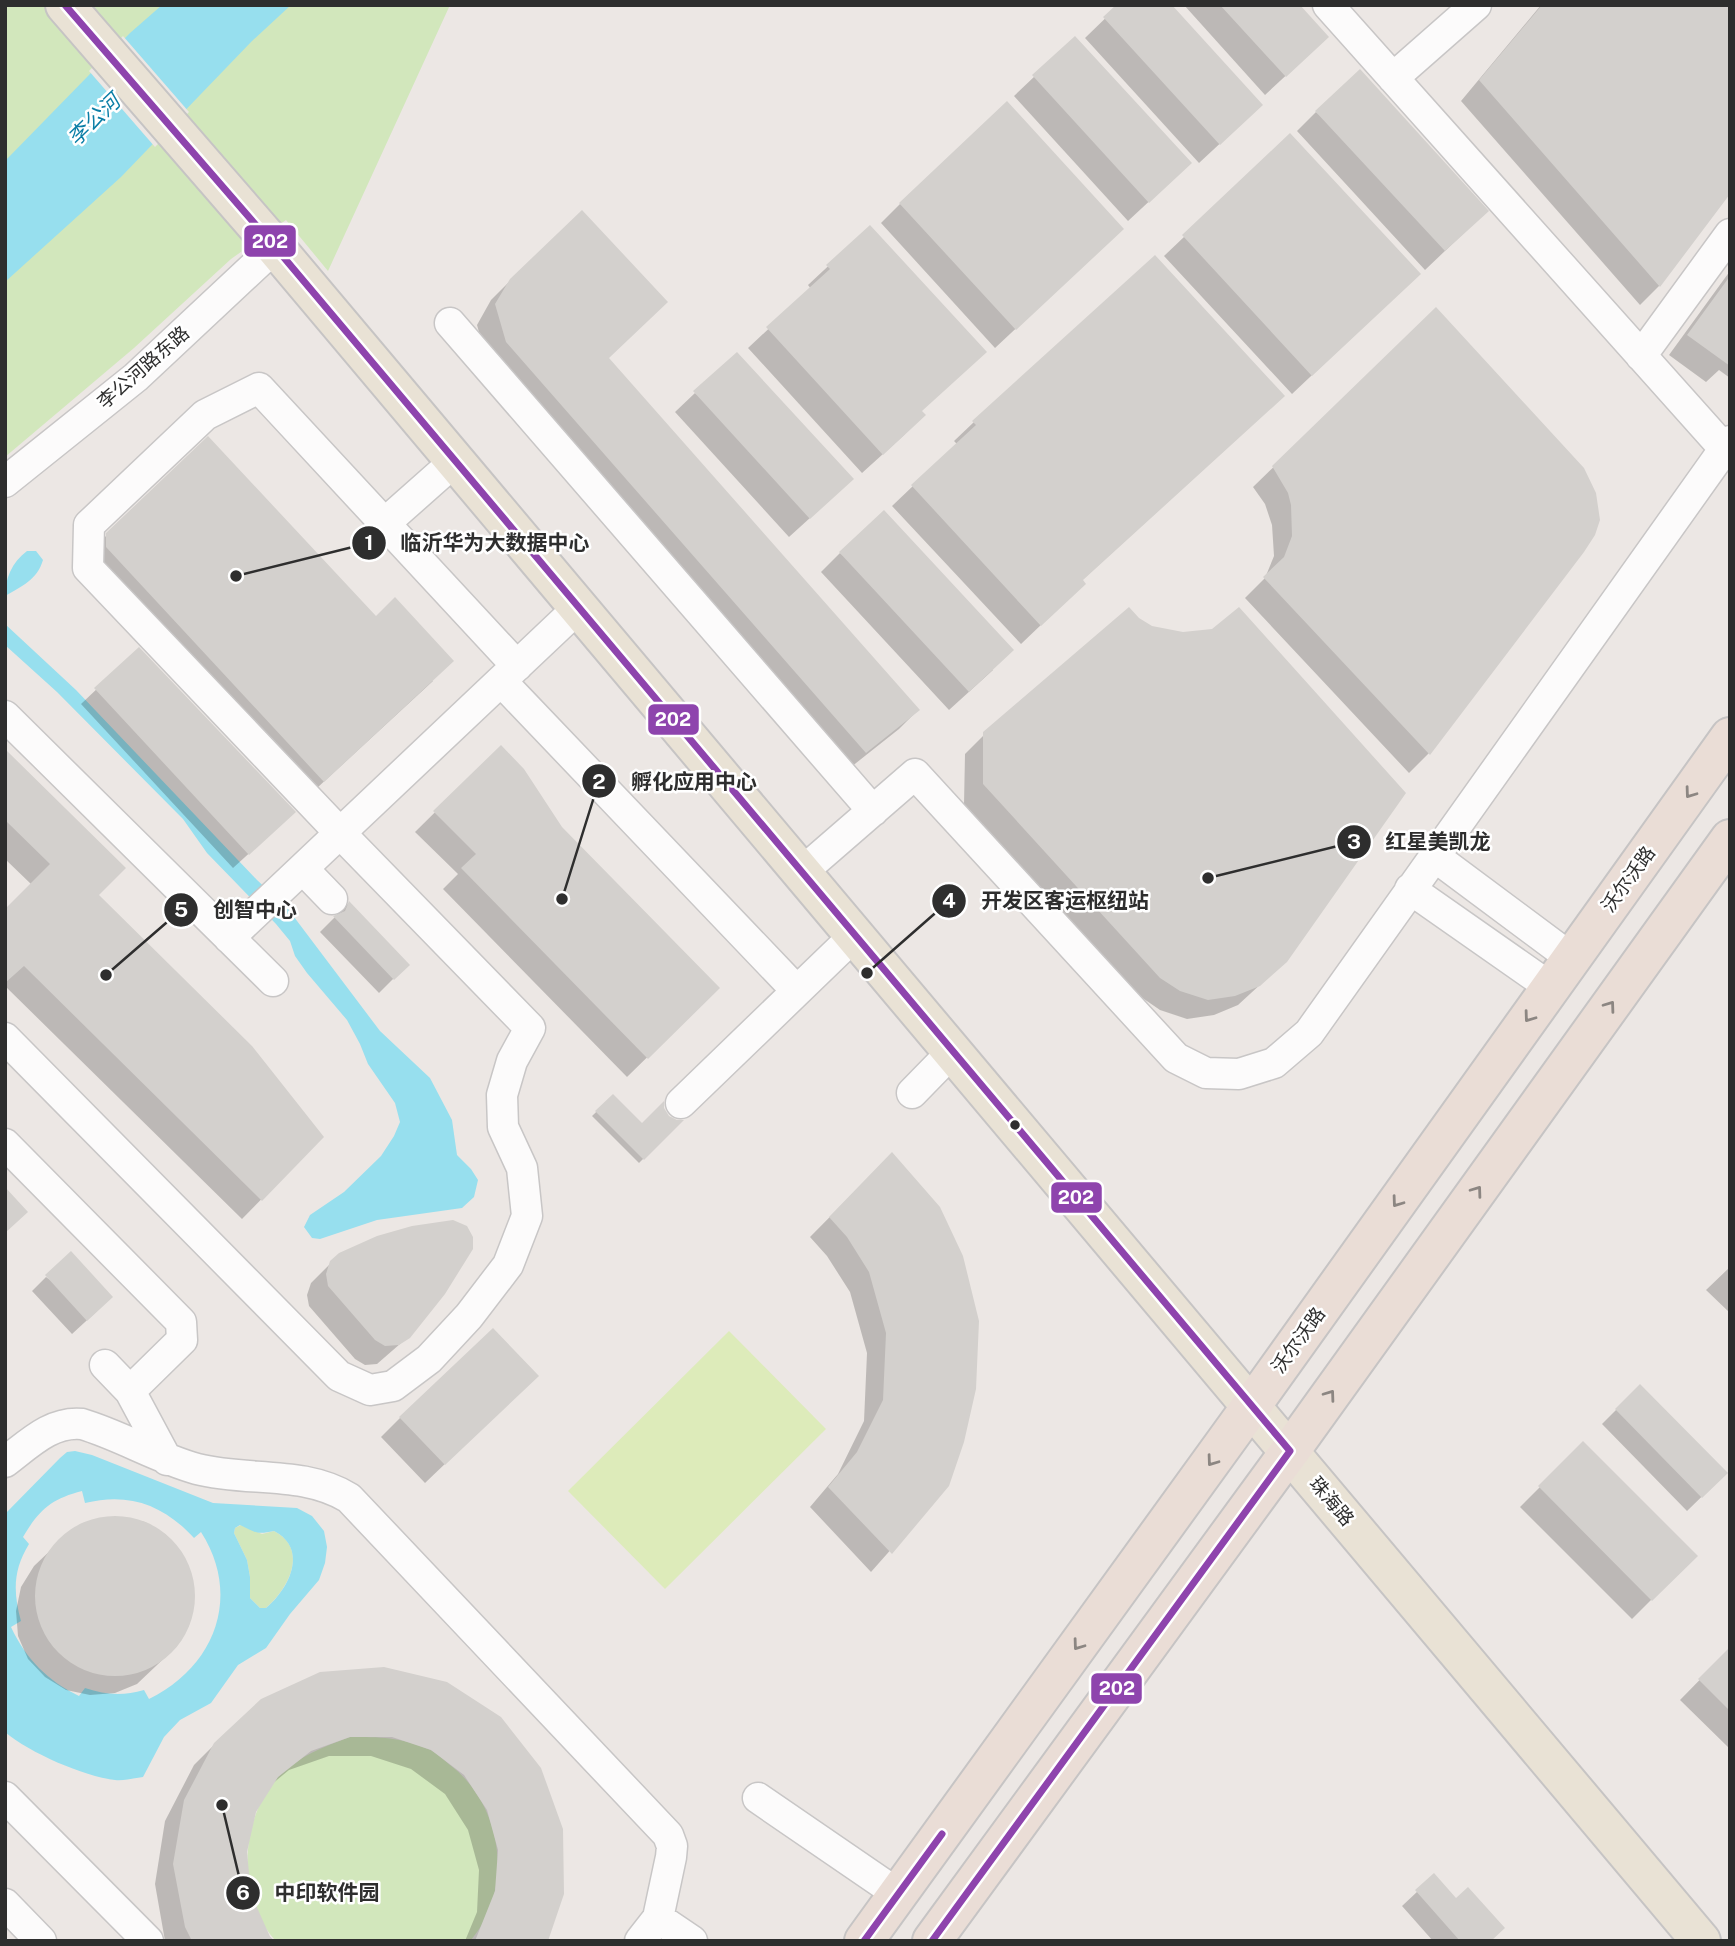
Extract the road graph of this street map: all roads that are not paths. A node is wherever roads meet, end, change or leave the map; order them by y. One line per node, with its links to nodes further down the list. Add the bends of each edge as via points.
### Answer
1 (65, 5): 6 (main road, 珠海路)
2 (1328, 5): 4 (street)
3 (1476, 5): 4 (street)
4 (1393, 78): 8 (street)
5 (1730, 234): 8 (street)
6 (275, 247): 10 (main road, 珠海路); 11 (street, 李公河路东路, via 136,377)
7 (450, 323): 17 (street)
8 (1642, 356): 9 (street)
9 (1728, 448): 20 (street)
10 (455, 461): 12 (street); 13 (main road, 珠海路)
11 (5, 482)
12 (385, 523): 14 (street); 18 (street, via 259,388 205,415 89,525 88,568)
13 (579, 607): 14 (street); 22 (main road, 珠海路)
14 (509, 673): 18 (street); 29 (street)
15 (5, 716): 26 (street)
16 (1730, 737): 27 (highway, 沃尔沃路, one-way to 27)
17 (873, 811): 22 (street); 23 (street, via 915,774 1176,1058 1206,1073 1239,1074 1273,1063 1309,1033)
18 (341, 834): 21 (street); 30 (street, via 530,1028 512,1061 502,1096 503,1127 522,1168 527,1216 508,1265 469,1316 429,1359 393,1386 370,1390 339,1376)
19 (1730, 839): 38 (highway, one-way to 19)
20 (1434, 856): 23 (street); 27 (street)
21 (303, 869): 24 (street); 26 (street)
22 (802, 872): 25 (main road, 珠海路)
23 (1410, 889): 27 (street)
24 (332, 899)
25 (855, 934): 29 (street); 31 (main road, 珠海路)
26 (229, 938): 28 (street)
27 (1561, 973): 37 (highway, 沃尔沃路, one-way to 37)
28 (273, 981)
29 (797, 991): 33 (street)
30 (5, 1038)
31 (953, 1051): 32 (street); 37 (main road, 珠海路)
32 (912, 1093)
33 (681, 1103)
34 (5, 1144): 36 (street, via 181,1322 182,1340)
35 (105, 1365): 36 (street)
36 (130, 1391): 39 (street)
37 (1252, 1405): 38 (main road, 珠海路); 43 (highway, 沃尔沃路, one-way to 43)
38 (1290, 1451): 50 (highway); 51 (main road, 珠海路)
39 (167, 1460): 40 (street, via 98,1428 68,1423 47,1430); 45 (street, via 223,1475 318,1483 349,1498 668,1836 671,1857)
40 (5, 1462)
41 (5, 1797): 47 (street)
42 (758, 1798): 43 (street)
43 (898, 1894): 49 (highway, 沃尔沃路)
44 (5, 1905): 46 (street)
45 (649, 1929): 48 (street)
46 (41, 1941)
47 (148, 1941)
48 (692, 1941)
49 (864, 1941)
50 (932, 1941)
51 (1701, 1941)

